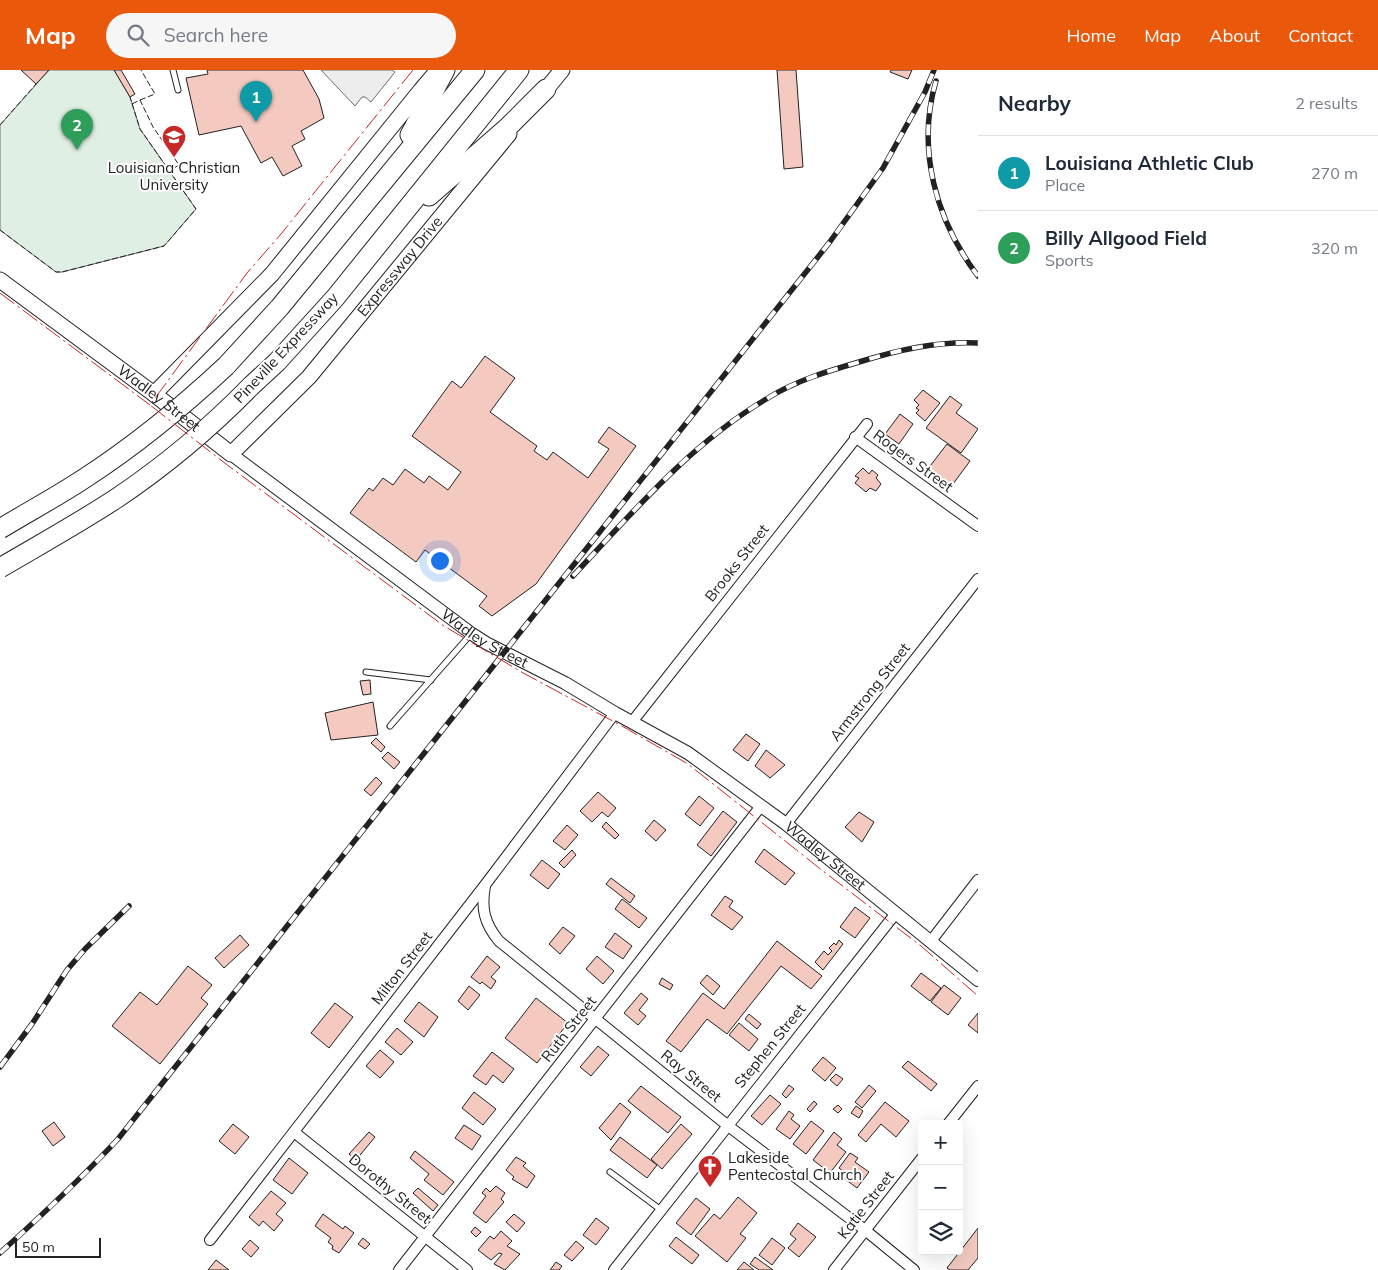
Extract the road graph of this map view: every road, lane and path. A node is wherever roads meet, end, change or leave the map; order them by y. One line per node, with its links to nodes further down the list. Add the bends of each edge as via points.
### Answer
1 (173, 70): 8 (lane)
2 (438, 70): 12 (main road, via 272,274)
3 (445, 70): 9 (highway, via 416,126)
4 (475, 70): 9 (highway)
5 (520, 70): 10 (highway, Pineville Expressway)
6 (562, 70): 7 (main road, Expressway Drive)
7 (546, 89): 10 (highway); 15 (main road, Expressway Drive, via 309,377)
8 (178, 90)
9 (365, 203): 17 (highway, bridge, via 280,307 195,395 85,478)
10 (394, 226): 18 (highway, Pineville Expressway, bridge, via 277,362 199,436 117,498)
11 (0, 280): 12 (main road, Wadley Street)
12 (154, 394): 15 (main road, Wadley Street)
13 (867, 424): 14 (street, Brooks Street)
14 (855, 437): 16 (street, Rogers Street); 24 (street, Brooks Street)
15 (231, 454): 20 (street, Wadley Street)
16 (978, 526)
17 (0, 529)
18 (0, 568)
19 (978, 579): 27 (street, Armstrong Street)
20 (472, 634): 22 (lane); 23 (street, Wadley Street)
21 (366, 672): 22 (lane)
22 (431, 680): 25 (lane)
23 (615, 713): 24 (street, Wadley Street); 29 (street, Milton Street)
24 (632, 722): 26 (street, Wadley Street, via 688,753)
25 (390, 726)
26 (761, 806): 27 (street, Wadley Street); 33 (street, Ruth Street)
27 (786, 824): 30 (street, Wadley Street)
28 (978, 880): 31 (street)
29 (485, 885): 33 (street, Ray Street, via 483,912 491,932); 37 (street, Milton Street)
30 (896, 912): 31 (street, Wadley Street); 36 (street, Stephen Street)
31 (931, 941): 32 (street, Wadley Street)
32 (978, 980)
33 (596, 1019): 36 (street, Ray Street); 42 (street, Ruth Street)
34 (978, 1086): 35 (street)
35 (951, 1120)
36 (727, 1125): 40 (street, Stephen Street); 41 (street, Ray Street)
37 (294, 1132): 42 (street, Dorothy Street); 43 (street, Milton Street)
38 (918, 1163): 41 (street, Katie Street)
39 (610, 1172): 40 (lane)
40 (661, 1210): 46 (street, Stephen Street)
41 (865, 1230): 47 (street, Katie Street); 48 (street, Ray Street)
42 (426, 1237): 44 (street, Ruth Street); 45 (street, Dorothy Street)
43 (210, 1240)
44 (399, 1270)
45 (467, 1270)
46 (614, 1270)
47 (834, 1270)
48 (914, 1270)

